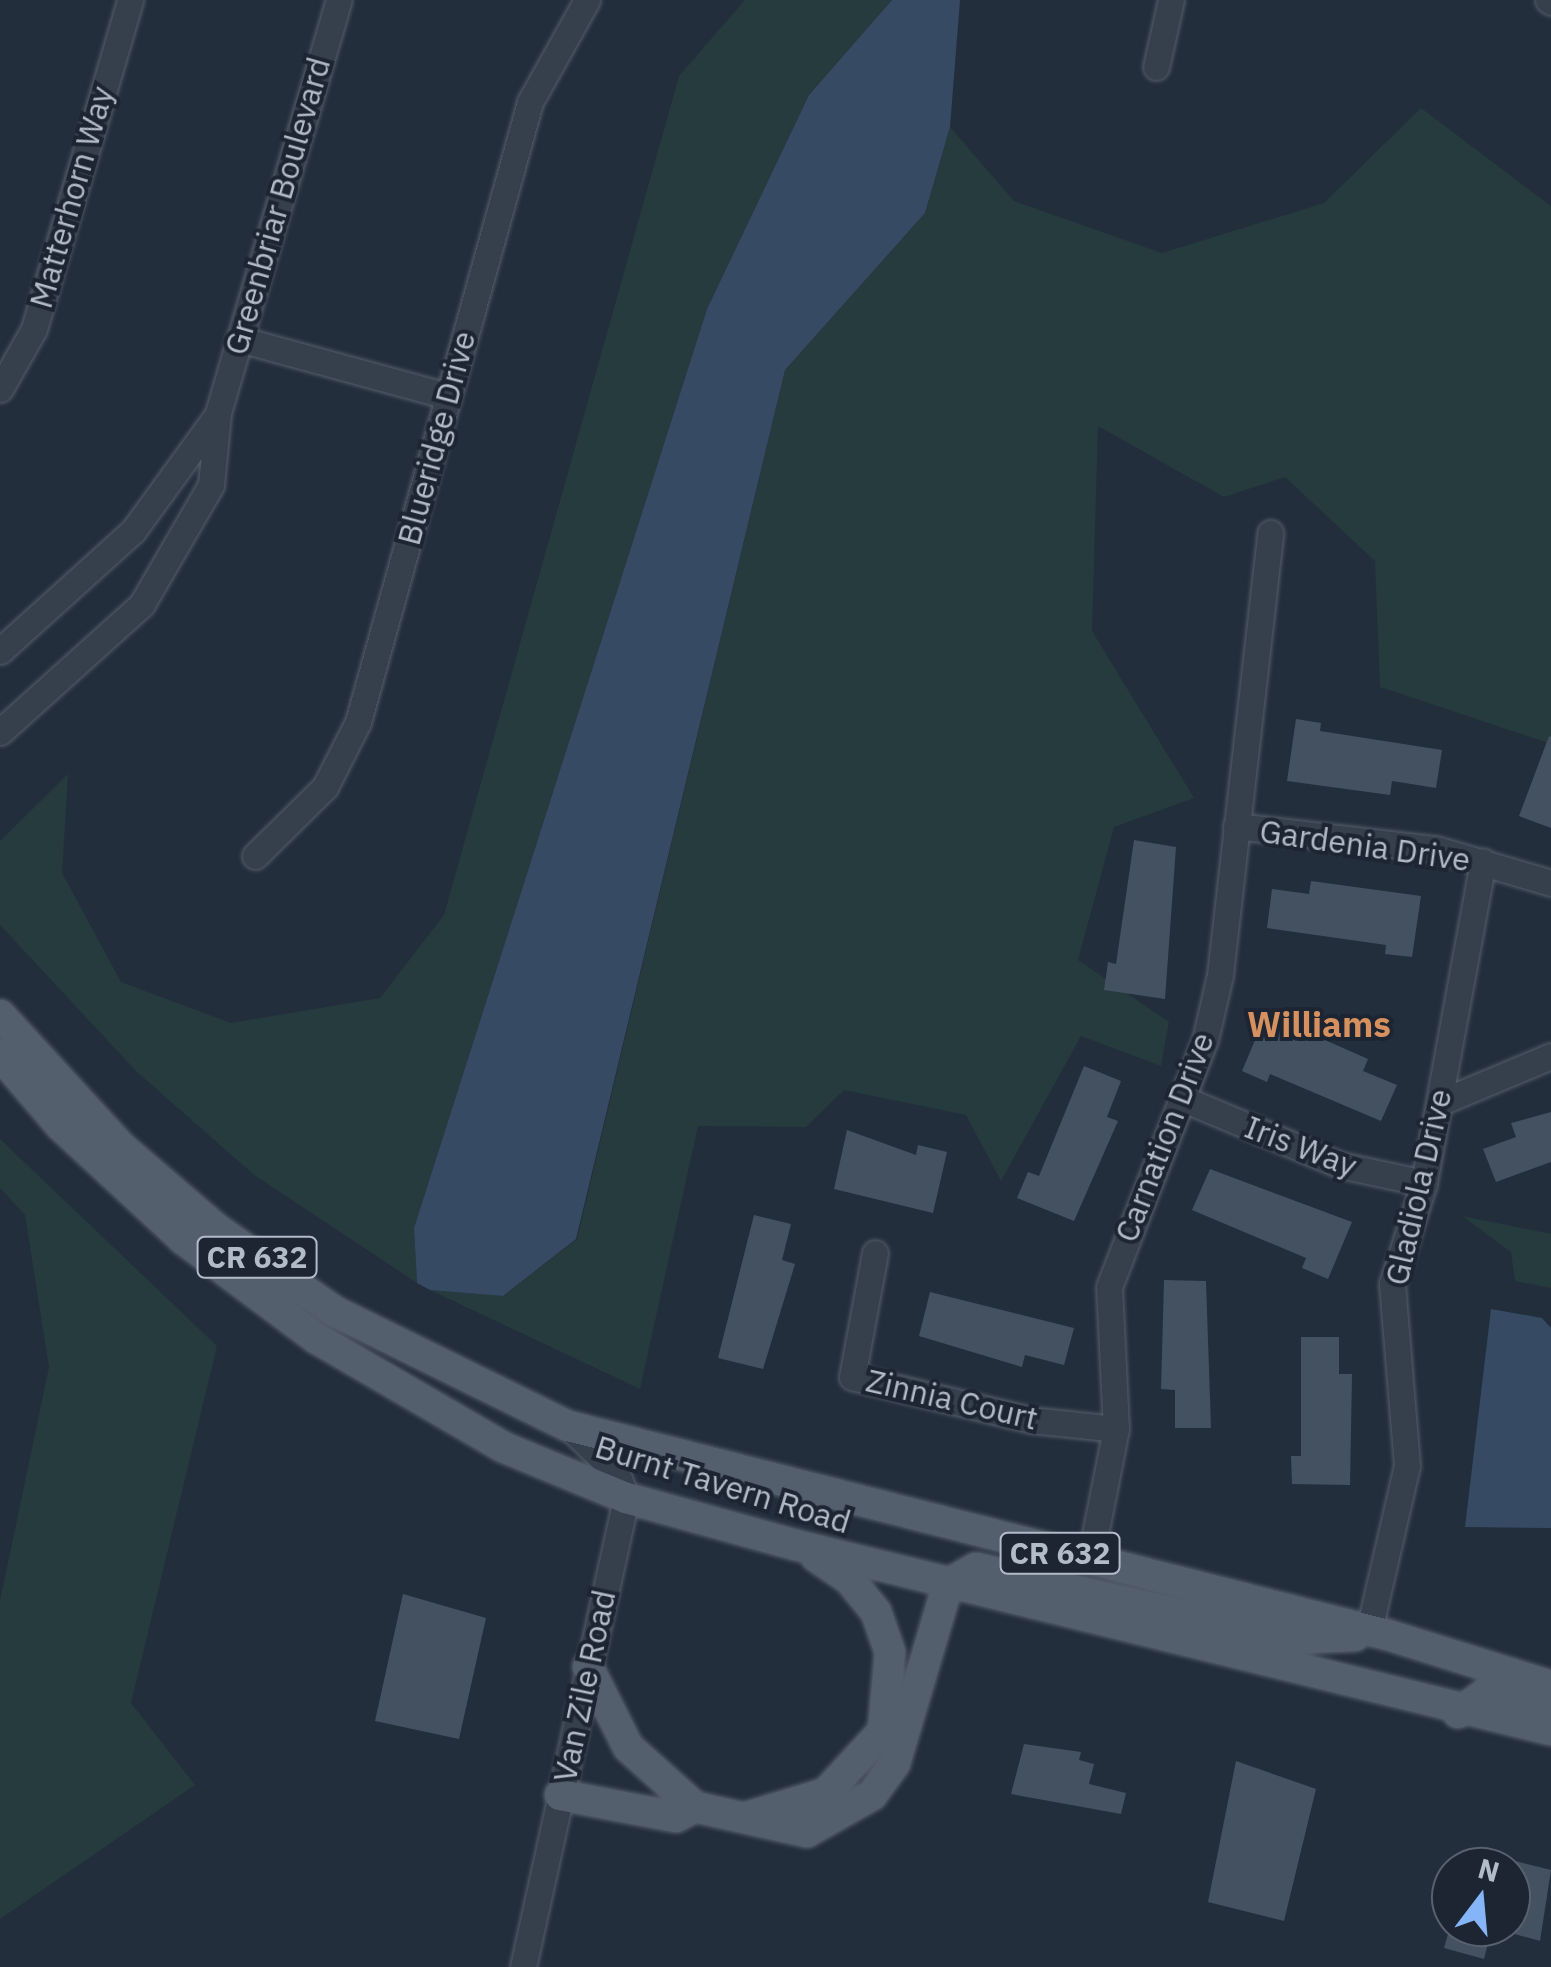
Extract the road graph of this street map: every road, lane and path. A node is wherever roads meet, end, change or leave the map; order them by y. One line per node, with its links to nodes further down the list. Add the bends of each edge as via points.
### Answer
1 (130, 0): 7 (street, Matterhorn Way, via 34,329)
2 (339, 0): 6 (street, Greenbriar Boulevard)
3 (587, 0): 8 (street, Blueridge Drive, via 530,102)
4 (1171, 0): 5 (street)
5 (1156, 67)
6 (239, 339): 8 (street); 9 (street, Greenbriar Boulevard)
7 (0, 389)
8 (448, 396): 14 (street, Blueridge Drive, via 342,762)
9 (218, 414): 11 (street, Greenbriar Boulevard, via 133,530); 12 (street, Greenbriar Boulevard, via 211,485 171,566 142,604)
10 (1270, 533): 13 (street, Carnation Drive)
11 (0, 651)
12 (0, 732)
13 (1236, 826): 15 (street, Gardenia Drive); 20 (street, Carnation Drive, via 1220,975)
14 (254, 856)
15 (1484, 862): 16 (street, Gardenia Drive); 21 (street, Gladiola Drive)
16 (1551, 883)
17 (0, 1015): 24 (main road, Burnt Tavern Road / CR 632, via 121,1146 218,1230 334,1311 453,1376)
18 (3, 1055): 26 (main road, Burnt Tavern Road / CR 632, via 60,1125 183,1239 316,1338 484,1438)
19 (1551, 1056): 21 (street)
20 (1181, 1098): 22 (street, Iris Way, via 1340,1165); 25 (street, Carnation Drive, via 1109,1287)
21 (1439, 1104): 22 (street, Gladiola Drive)
22 (1424, 1183): 30 (street, Gladiola Drive, via 1392,1284 1407,1466)
23 (875, 1253): 25 (street, Zinnia Court, via 852,1377 1031,1420)
24 (568, 1426): 26 (street, via 617,1473); 28 (main road, Burnt Tavern Road / CR 632)
25 (1116, 1429): 28 (street, Carnation Drive)
26 (626, 1498): 27 (main road, Burnt Tavern Road / CR 632); 31 (street, Van Zile Road)
27 (796, 1545): 29 (main road, Burnt Tavern Road / CR 632); 38 (main road, via 849,1579 876,1612 890,1652 891,1696 883,1731 860,1764 826,1793)
28 (1090, 1560): 30 (main road, Burnt Tavern Road / CR 632)
29 (948, 1584): 30 (main road, via 976,1568 1005,1569 1289,1640); 34 (main road, Burnt Tavern Road / CR 632); 38 (main road, via 908,1736 872,1795 807,1832)
30 (1379, 1632): 32 (main road, Burnt Tavern Road / CR 632)
31 (588, 1667): 36 (street, Van Zile Road); 37 (main road, via 628,1747)
32 (1551, 1686)
33 (1551, 1705): 34 (main road, via 1493,1688)
34 (1458, 1713): 35 (main road, Burnt Tavern Road / CR 632)
35 (1551, 1730)
36 (560, 1795): 37 (main road, via 676,1817); 39 (street, Van Zile Road)
37 (695, 1808): 38 (main road)
38 (750, 1816)
39 (524, 1967)

